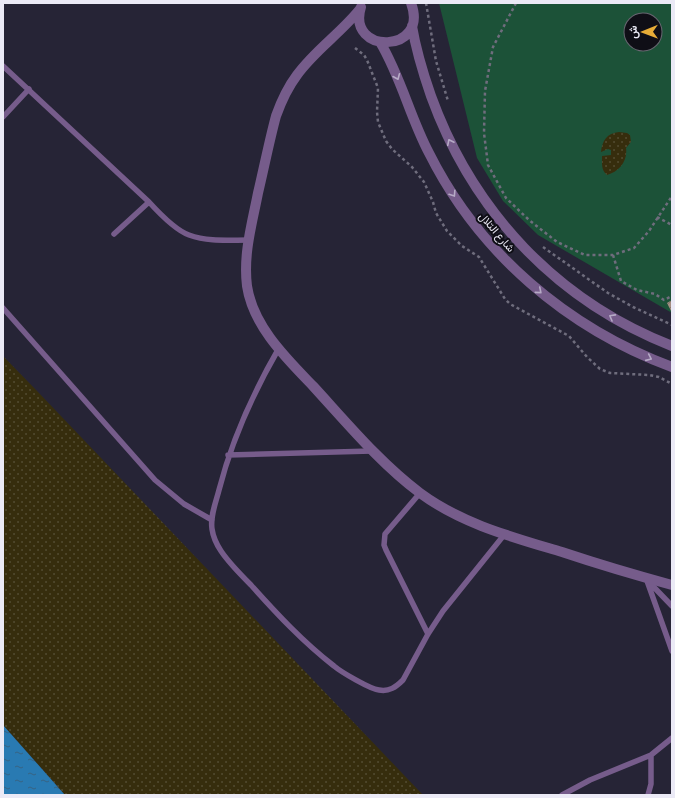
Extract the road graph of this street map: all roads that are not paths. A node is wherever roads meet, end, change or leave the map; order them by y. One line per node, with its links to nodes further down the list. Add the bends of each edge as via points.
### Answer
1 (411, 3): 3 (street, شارع التلال, via 414,11)
2 (361, 6): 4 (street, via 359,16 363,30 373,40); 10 (street, via 350,21 297,74 281,102 271,131)
3 (412, 26): 4 (street, via 408,33 395,42); 12 (street, شارع التلال, one-way to 3, via 631,328 581,297 535,260 496,216 449,141 416,51)
4 (380, 42): 14 (street, شارع التلال, one-way to 14, via 392,64 428,152 443,180 500,255 572,317 627,348)
5 (3, 66): 6 (lane)
6 (29, 89): 7 (lane); 8 (lane)
7 (3, 117)
8 (149, 202): 9 (lane); 10 (lane, via 165,220 188,235 215,240)
9 (114, 234)
10 (248, 240): 13 (street, via 245,264 247,287 264,330)
11 (3, 308): 18 (lane, via 155,480 184,504)
12 (672, 346)
13 (280, 348): 15 (street); 16 (lane, via 253,396)
14 (672, 367)
15 (374, 451): 16 (lane); 17 (street)
16 (228, 456): 18 (lane)
17 (420, 493): 19 (street, via 446,510); 23 (lane, via 388,529 384,539 386,550)
18 (212, 520): 23 (lane, via 216,542 222,552 272,609 335,667 365,684 378,690 388,690 397,686 403,680)
19 (504, 535): 20 (street); 23 (lane)
20 (646, 578): 21 (street); 22 (lane); 24 (lane)
21 (672, 585)
22 (672, 606)
23 (428, 634)
24 (672, 650)
25 (672, 738): 26 (lane)
26 (651, 755): 27 (lane, via 590,780); 28 (lane, via 652,784)
27 (562, 795)
28 (648, 795)

